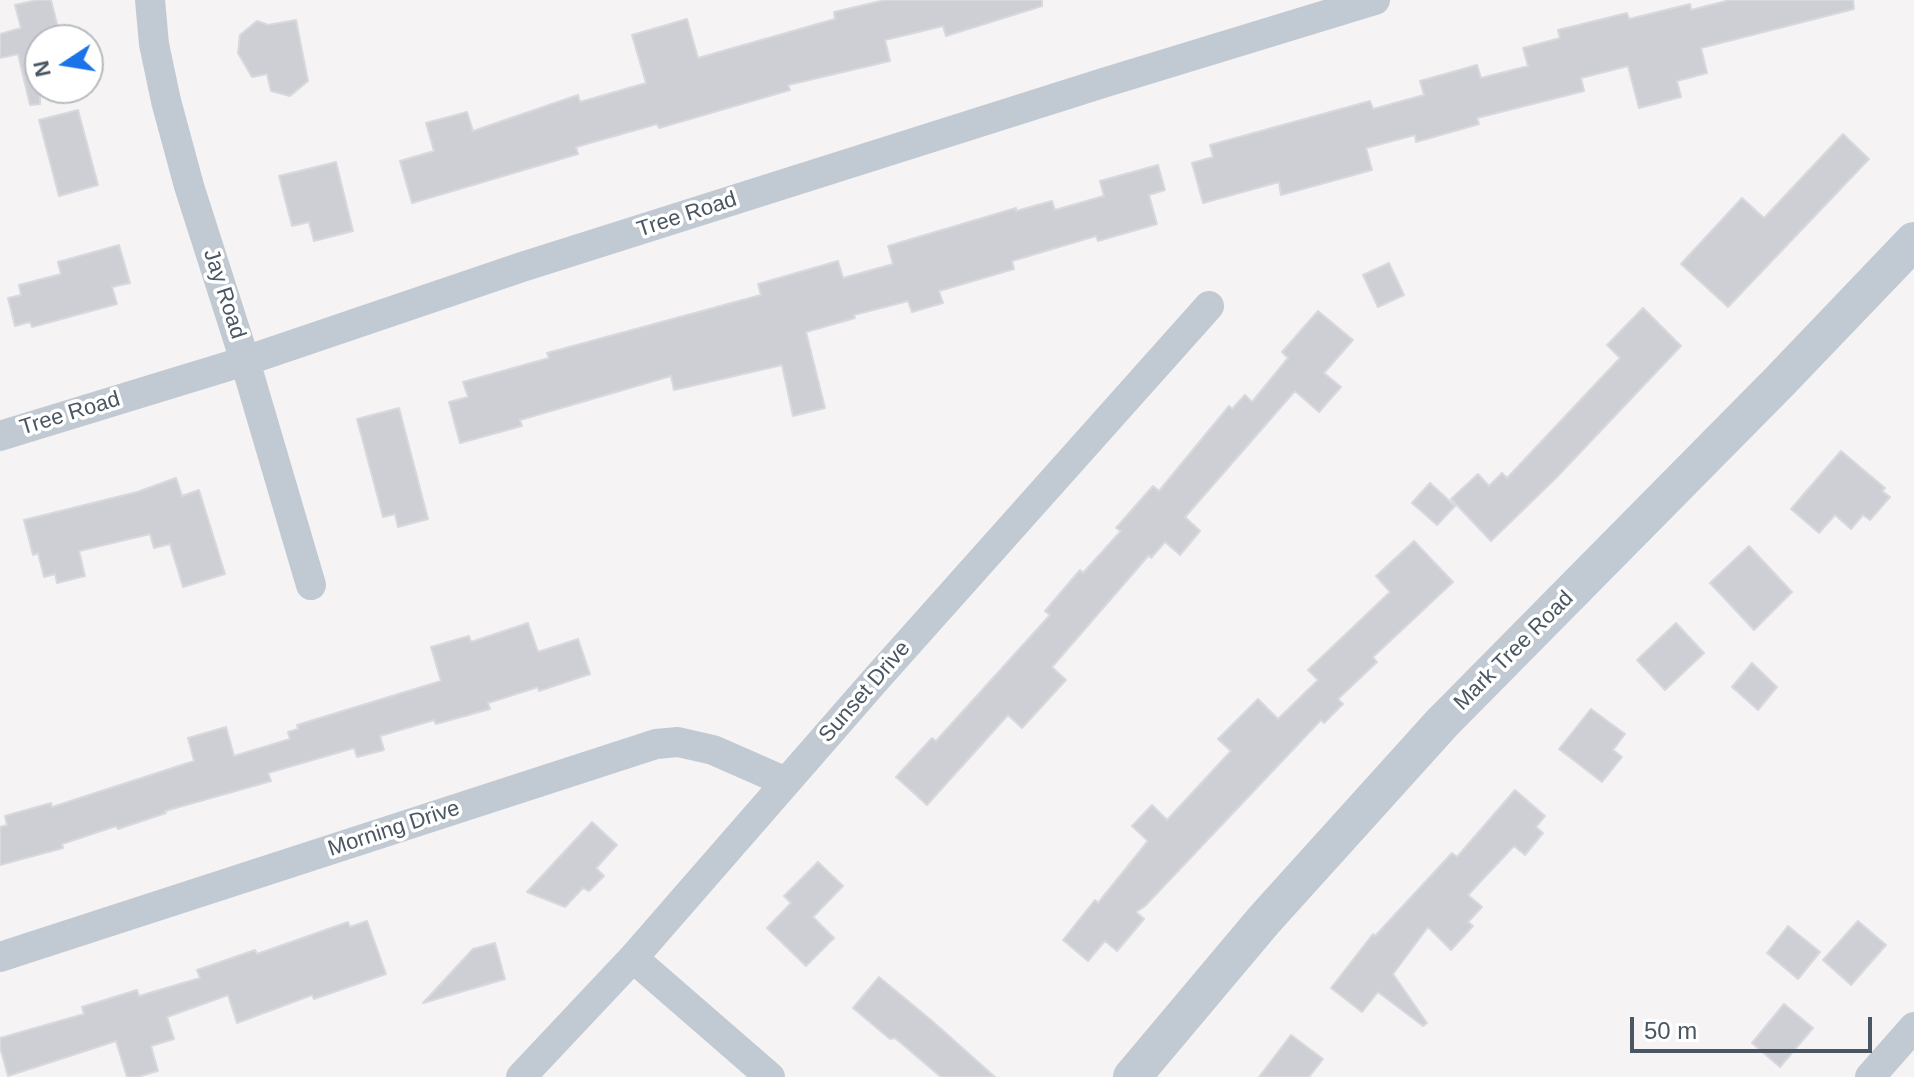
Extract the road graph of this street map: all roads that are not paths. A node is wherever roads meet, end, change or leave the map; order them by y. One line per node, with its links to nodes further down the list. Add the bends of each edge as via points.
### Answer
1 (150, 0): 5 (street, Jay Road, via 166,101)
2 (1375, 0): 5 (street, Tree Road, via 537,263)
3 (1914, 241): 14 (street, Mark Tree Road, via 1442,723 1264,920)
4 (1209, 306): 8 (street, Sunset Drive)
5 (245, 361): 6 (street, Tree Road); 7 (street, Jay Road)
6 (0, 436)
7 (311, 585)
8 (786, 782): 9 (street, Morning Drive, via 713,750 678,742 656,744); 10 (street, Sunset Drive)
9 (0, 957)
10 (633, 958): 12 (street, Sunset Drive); 13 (street)
11 (1910, 1036): 15 (street)
12 (521, 1077)
13 (770, 1077)
14 (1132, 1077)
15 (1870, 1077)

